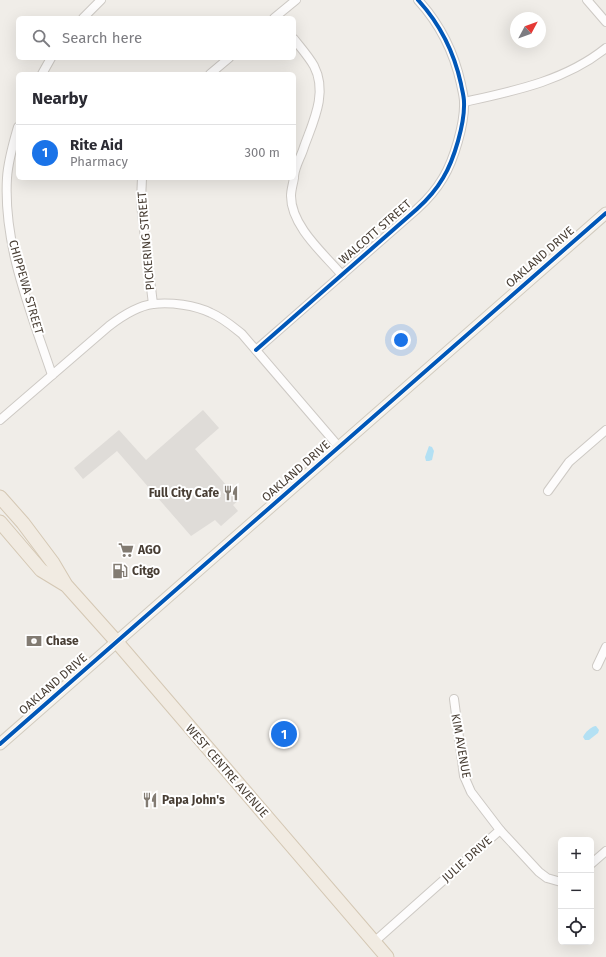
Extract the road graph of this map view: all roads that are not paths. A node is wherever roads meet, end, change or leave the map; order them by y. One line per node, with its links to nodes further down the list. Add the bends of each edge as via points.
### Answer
1 (101, 0): 5 (street)
2 (296, 0): 6 (street)
3 (418, 0): 14 (street, WALCOTT STREET, via 434,20 450,49)
4 (587, 0): 7 (street)
5 (85, 16)
6 (278, 16)
7 (606, 22)
8 (296, 42): 16 (street, via 315,68 320,90 317,113)
9 (606, 48): 14 (street, via 574,69 550,80 519,90)
10 (50, 60): 12 (street)
11 (227, 60): 13 (street)
12 (43, 72)
13 (212, 72)
14 (464, 102): 21 (street, WALCOTT STREET, via 461,130 453,155 432,194)
15 (16, 134): 17 (street, CHIPPEWA STREET)
16 (296, 171)
17 (4, 178): 24 (street, CHIPPEWA STREET, via 12,244)
18 (142, 180): 22 (street, PICKERING STREET, via 141,201)
19 (294, 180): 21 (street, via 291,197 295,216 304,231)
20 (606, 213): 27 (main road, OAKLAND DRIVE)
21 (342, 275): 23 (street, WALCOTT STREET)
22 (153, 304): 23 (street, via 173,304 210,313 242,334); 24 (street, via 122,316)
23 (256, 350): 27 (street)
24 (52, 375): 25 (street)
25 (0, 420)
26 (606, 430): 28 (street, via 569,462)
27 (340, 446): 32 (main road, OAKLAND DRIVE)
28 (548, 491)
29 (0, 497): 31 (main road, WEST CENTRE AVENUE, via 23,523)
30 (0, 522): 31 (main road, WEST CENTRE AVENUE, via 41,570)
31 (66, 585): 32 (main road, WEST CENTRE AVENUE)
32 (116, 642): 36 (main road, OAKLAND DRIVE); 41 (main road, WEST CENTRE AVENUE)
33 (606, 647): 34 (street)
34 (597, 666)
35 (454, 699): 37 (street, KIM AVENUE, via 464,776 471,792)
36 (0, 744)
37 (500, 830): 40 (street, JULIE DRIVE, via 539,872); 41 (street, JULIE DRIVE)
38 (606, 851): 39 (street)
39 (594, 861)
40 (558, 881)
41 (374, 942): 42 (main road, WEST CENTRE AVENUE)
42 (387, 957)

